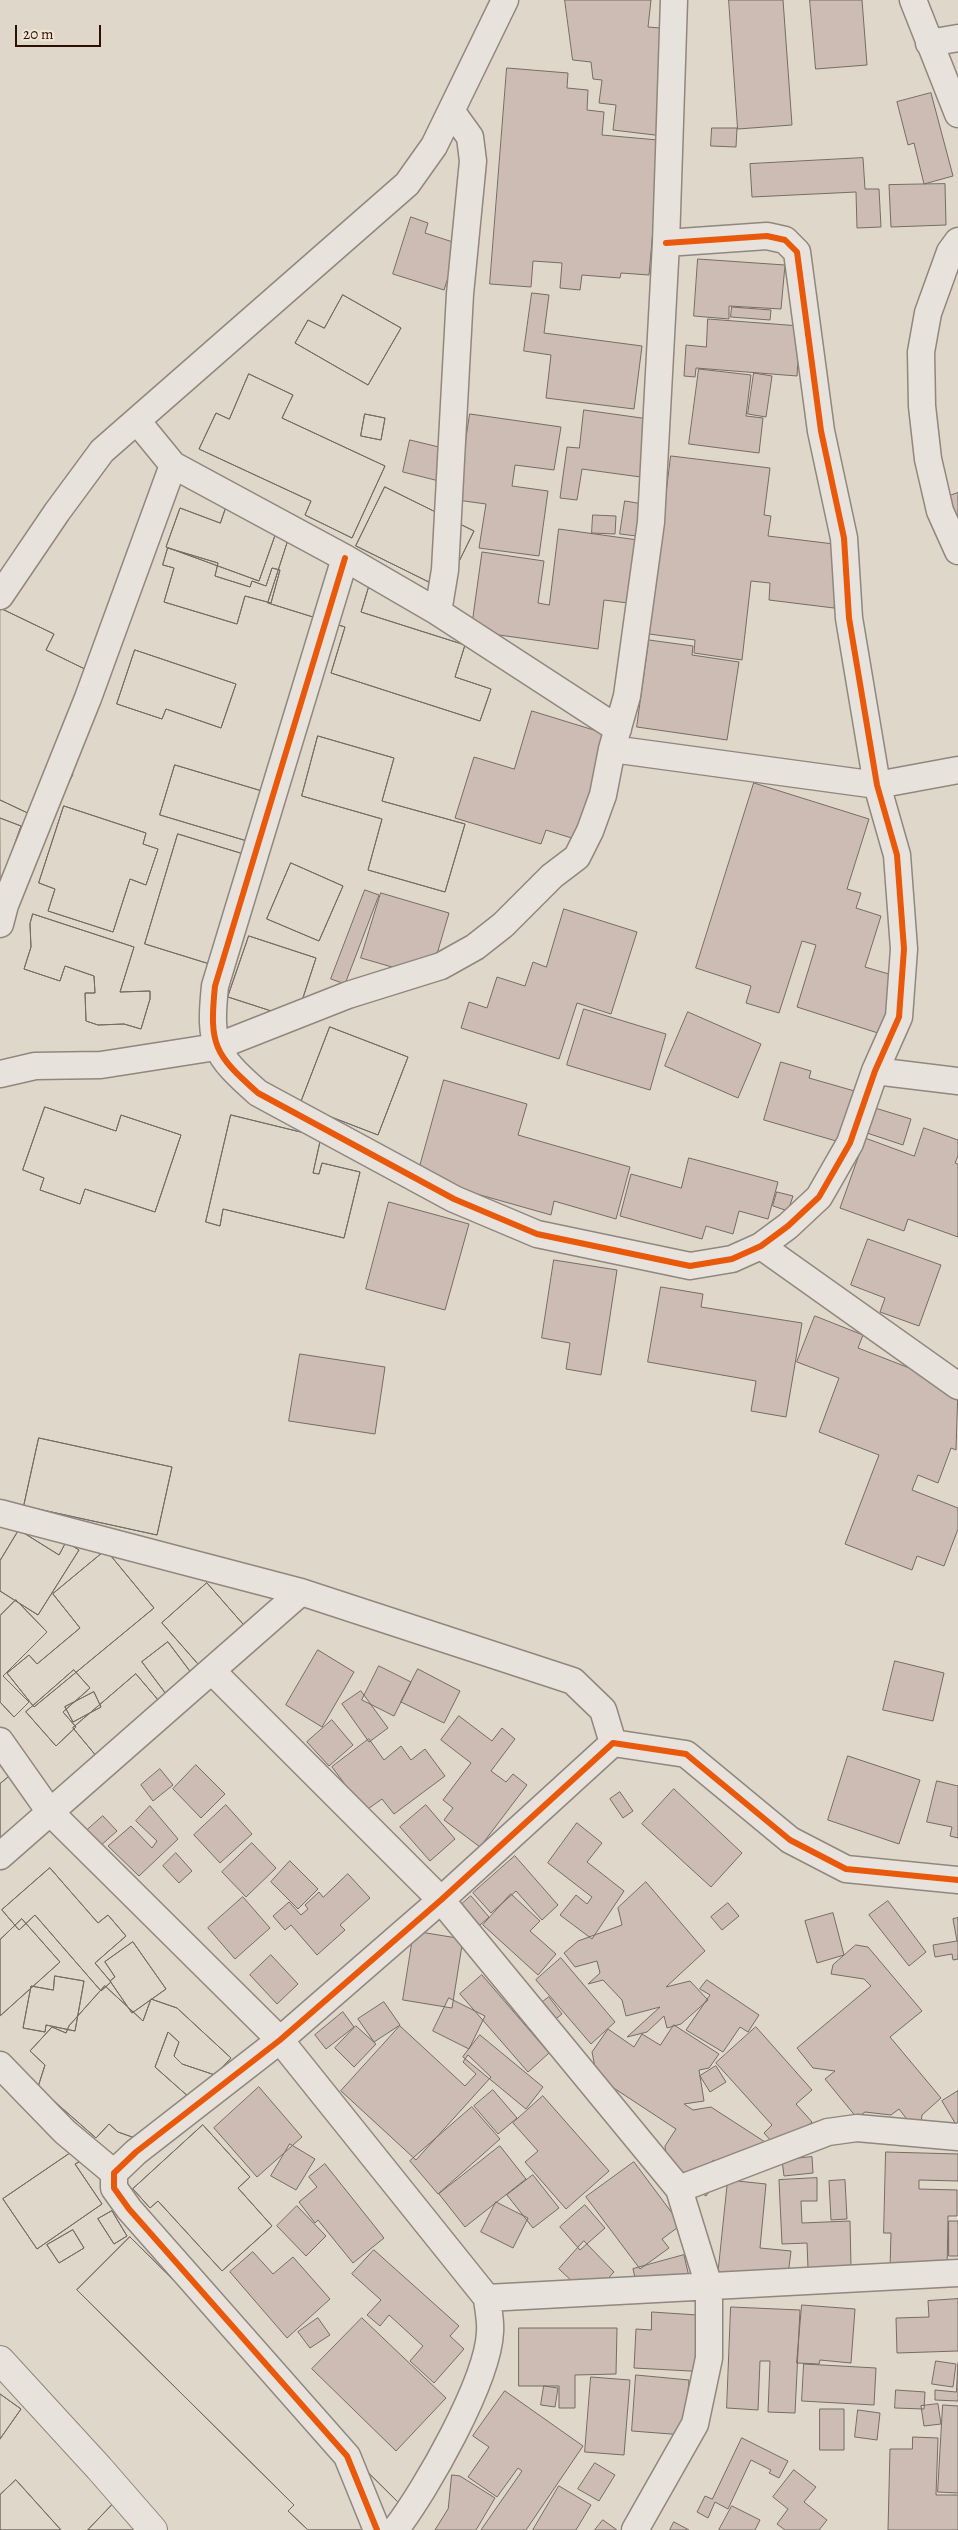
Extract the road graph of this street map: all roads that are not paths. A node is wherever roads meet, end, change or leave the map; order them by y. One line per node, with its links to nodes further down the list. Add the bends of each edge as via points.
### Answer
1 (505, 0): 6 (street)
2 (674, 0): 9 (street)
3 (914, 0): 5 (street)
4 (958, 38): 5 (street)
5 (928, 44): 7 (street)
6 (452, 112): 10 (street, via 434,146 407,184); 15 (street, via 470,137 473,161 460,294 445,570)
7 (958, 114)
8 (958, 241): 12 (street, via 950,252 928,313 921,352 922,406 928,459 940,511)
9 (666, 243): 16 (street, via 651,522 627,696); 18 (street, via 767,236 785,240 797,252 821,431 844,538 849,618)
10 (137, 421): 11 (street); 14 (street, via 102,451)
11 (173, 465): 13 (street); 19 (street, via 88,698)
12 (958, 551)
13 (346, 558): 15 (street); 20 (street, via 216,986 212,1018)
14 (0, 596)
15 (438, 612): 16 (street)
16 (615, 739): 18 (street); 20 (street, via 603,795 577,857 552,876 503,925 441,966 348,995)
17 (958, 770): 18 (street)
18 (877, 784): 22 (street, via 897,855 904,949 899,1017)
19 (0, 924)
20 (216, 1046): 21 (street, via 101,1065 35,1066); 24 (street, via 234,1072 258,1093 454,1199 537,1234 690,1266 732,1259)
21 (2, 1071)
22 (875, 1071): 23 (street); 24 (street, via 850,1143 819,1197)
23 (958, 1081)
24 (761, 1246): 25 (street)
25 (958, 1386)
26 (0, 1513): 27 (street)
27 (301, 1592): 28 (street); 30 (street, via 574,1681 603,1710)
28 (213, 1672): 31 (street); 34 (street)
29 (0, 1741): 31 (street)
30 (613, 1744): 33 (street, via 686,1754 790,1840 846,1868); 34 (street)
31 (50, 1812): 32 (street); 35 (street)
32 (0, 1856)
33 (958, 1880)
34 (441, 1900): 35 (street); 39 (street)
35 (280, 2040): 38 (street, via 136,2152); 42 (street)
36 (0, 2065): 38 (street, via 65,2132)
37 (958, 2137): 39 (street, via 857,2128 828,2132)
38 (114, 2173): 45 (street, via 114,2188 129,2209 347,2456)
39 (679, 2189): 41 (street)
40 (958, 2273): 41 (street)
41 (709, 2286): 42 (street); 47 (street, via 709,2358 695,2424)
42 (487, 2298): 46 (street, via 490,2332 484,2367 416,2503)
43 (0, 2360): 44 (street)
44 (153, 2530)
45 (377, 2530)
46 (395, 2530)
47 (634, 2530)

